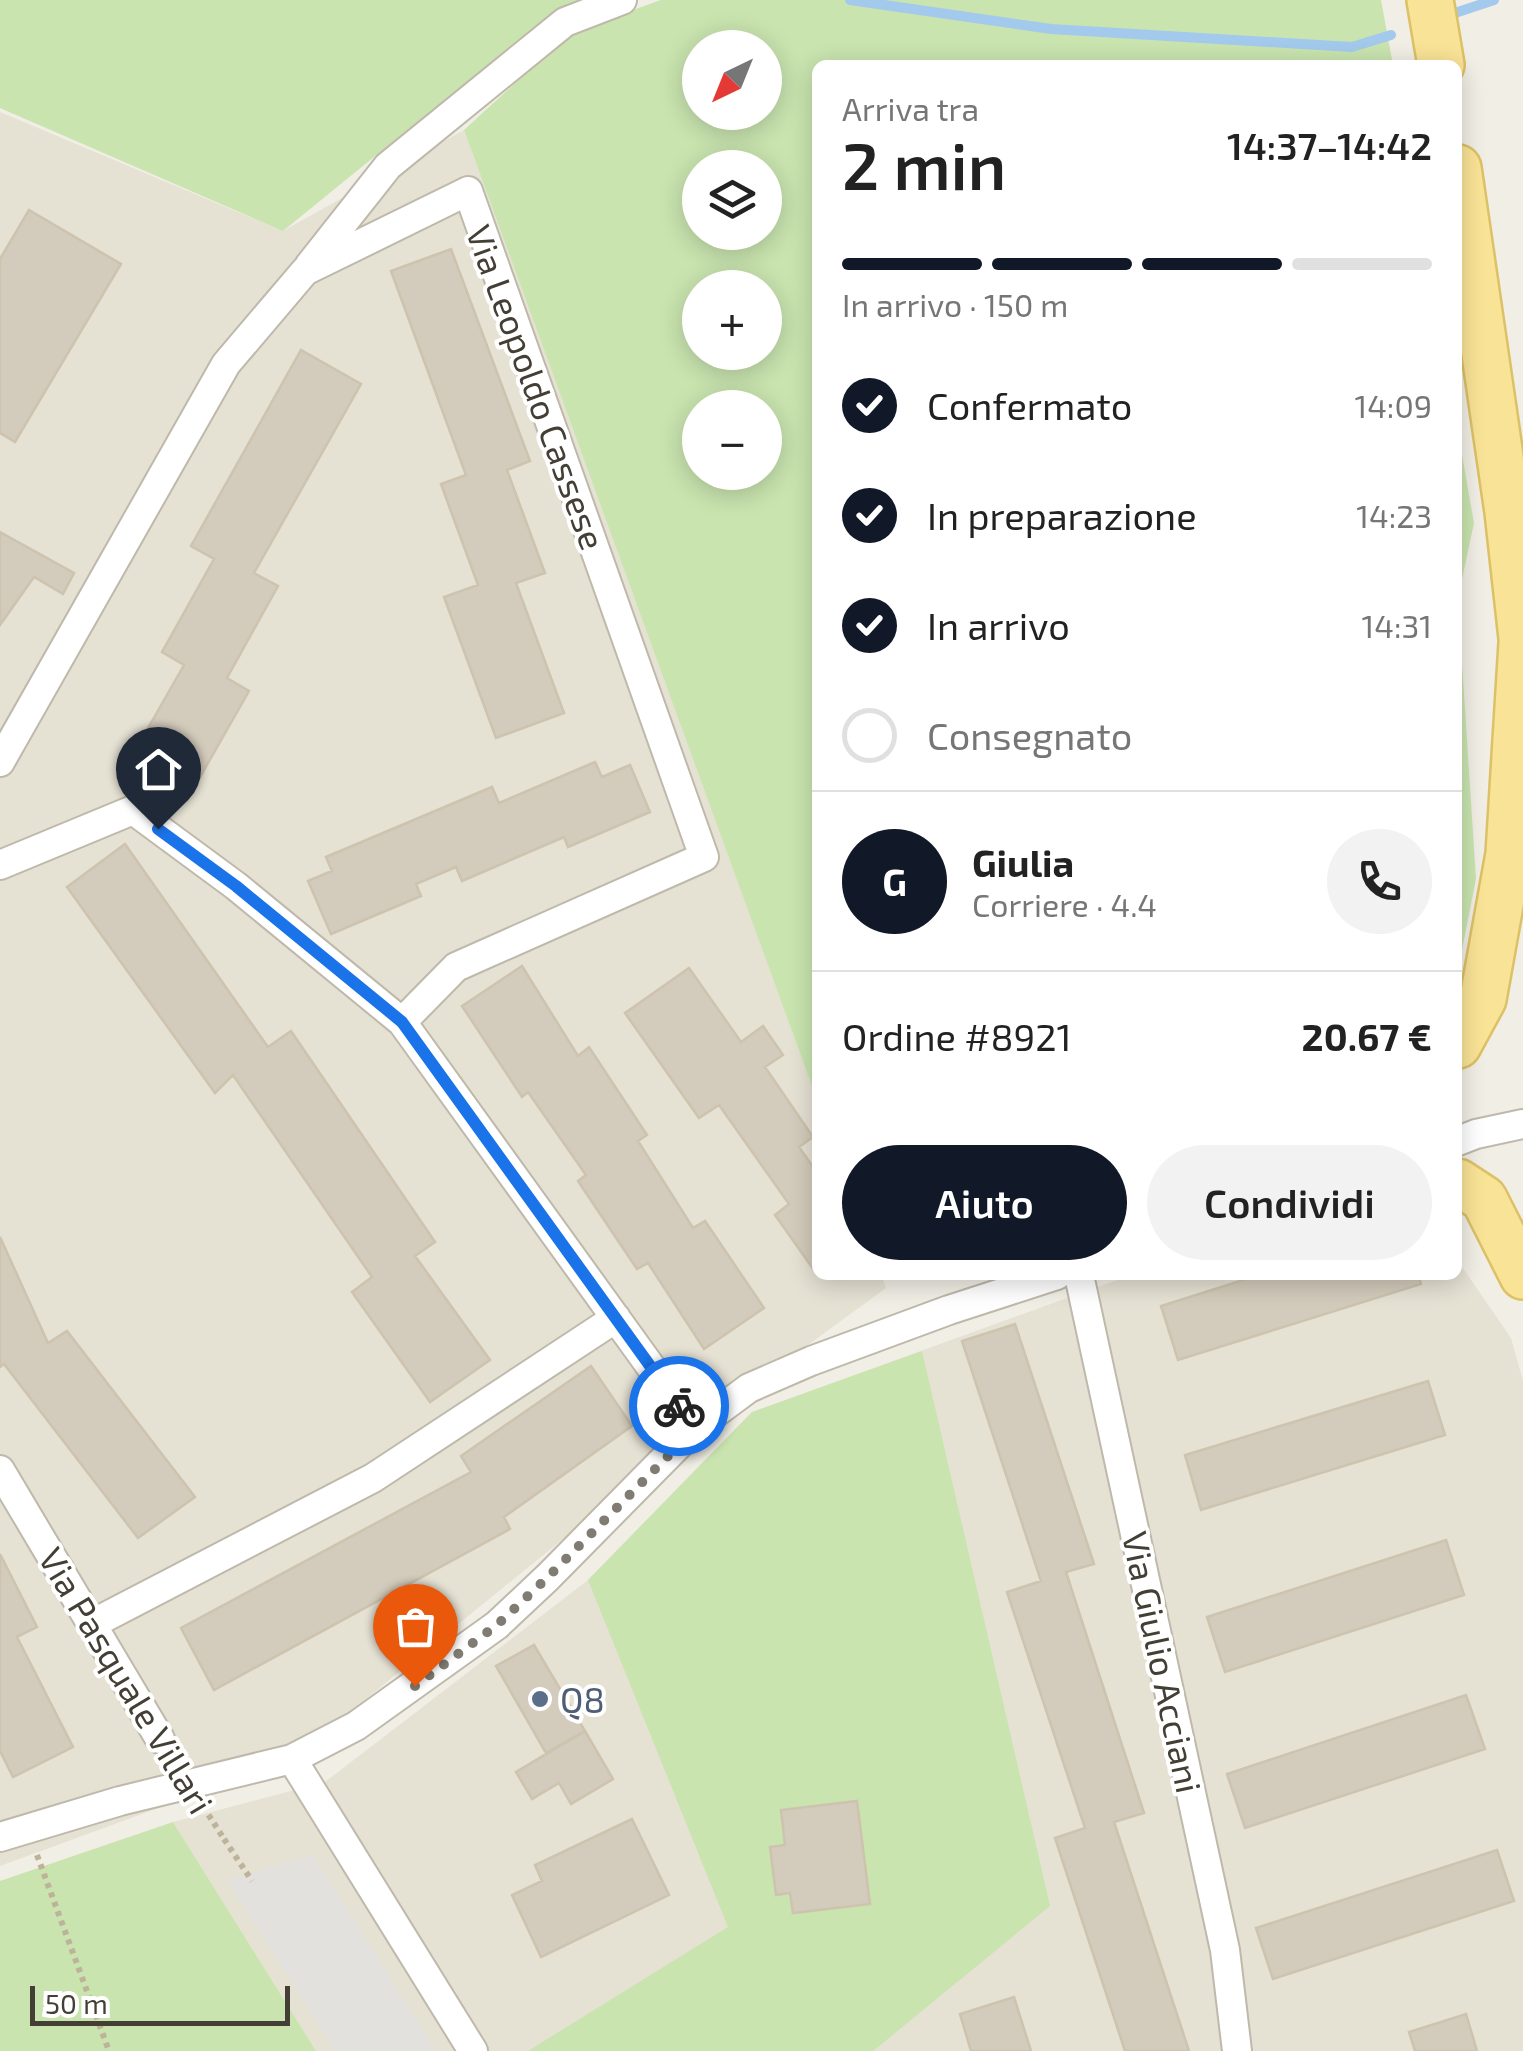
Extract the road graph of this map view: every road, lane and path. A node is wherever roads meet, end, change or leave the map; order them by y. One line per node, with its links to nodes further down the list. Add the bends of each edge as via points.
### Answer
1 (622, 0): 6 (street, via 564,22 388,166)
2 (1430, 0): 3 (main road)
3 (1439, 60)
4 (1462, 194): 5 (main road)
5 (1474, 271): 7 (main road, via 1511,363); 8 (main road)
6 (305, 272): 9 (street, Via Leopoldo Cassese, via 226,364); 11 (street, Via Leopoldo Cassese, via 468,192 704,857 456,967)
7 (1523, 445)
8 (1523, 645): 12 (main road, via 1509,854 1484,999)
9 (0, 762)
10 (0, 865): 11 (street, via 132,810)
11 (402, 1022): 19 (street)
12 (1462, 1038)
13 (1523, 1124): 14 (street)
14 (1462, 1139)
15 (1462, 1185): 16 (main road, via 1484,1199)
16 (1523, 1276)
17 (1042, 1280): 20 (street, via 811,1360 750,1388)
18 (1080, 1280): 30 (street, Via Giulio Acciani, via 1225,1950)
19 (616, 1318): 20 (street); 22 (street, via 374,1478)
20 (696, 1428): 24 (street, via 497,1625 356,1726)
21 (0, 1470): 22 (street, Via Pasquale Villari)
22 (92, 1624): 23 (street, Via Pasquale Villari)
23 (160, 1739): 27 (path, Via Pasquale Villari, bridge)
24 (292, 1759): 25 (street); 29 (street)
25 (0, 1838)
26 (43, 1874): 28 (path)
27 (252, 1880)
28 (109, 2051)
29 (473, 2051)
30 (1237, 2051)

